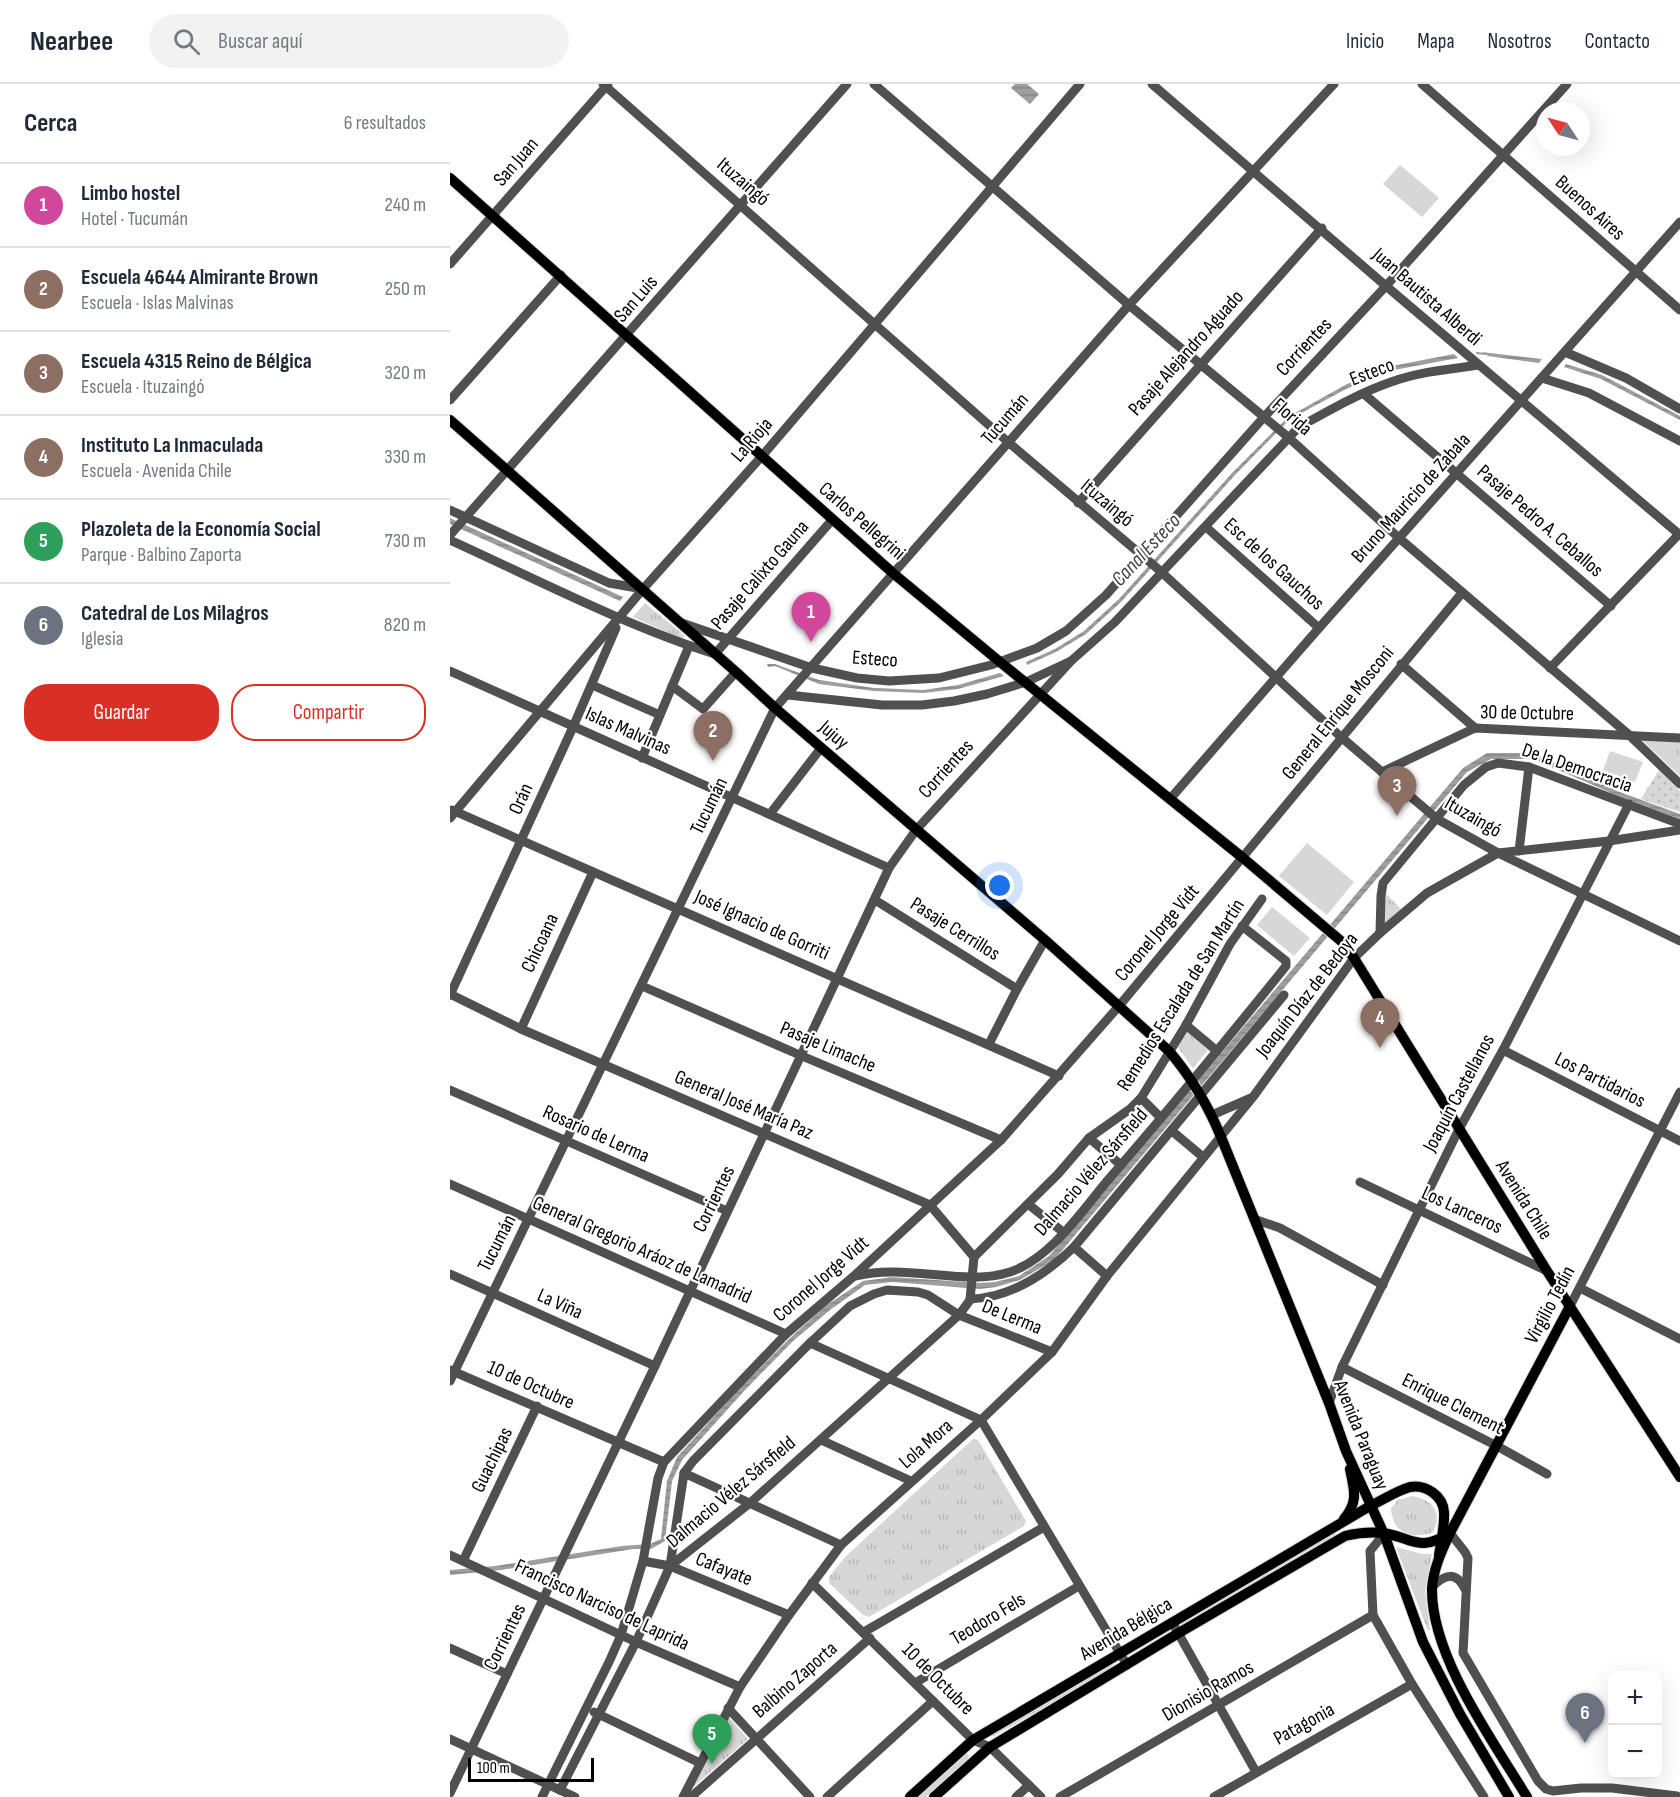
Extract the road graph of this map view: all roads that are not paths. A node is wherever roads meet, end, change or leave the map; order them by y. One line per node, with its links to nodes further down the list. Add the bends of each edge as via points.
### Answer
1 (847, 84): 13 (street, San Luis)
2 (874, 84): 12 (street, Florida)
3 (1080, 84): 12 (street, La Rioja)
4 (1152, 84): 10 (street, Juan Bautista Alberdi)
5 (1334, 84): 10 (street, Tucumán)
6 (1422, 84): 9 (street, Buenos Aires)
7 (1567, 84): 9 (street, Corrientes)
8 (606, 85): 13 (street, Ituzaingó); 14 (street, San Juan)
9 (1503, 155): 18 (street, Buenos Aires); 20 (street, Corrientes)
10 (1254, 170): 16 (street, Juan Bautista Alberdi); 21 (street, Tucumán)
11 (450, 178): 14 (main road, Carlos Pellegrini)
12 (992, 186): 21 (street, Florida); 23 (street, La Rioja)
13 (742, 205): 23 (street, Ituzaingó); 24 (street, San Luis)
14 (494, 215): 17 (street, San Juan); 19 (main road, Carlos Pellegrini)
15 (1680, 222): 18 (street, Bruno Mauricio de Zabala)
16 (1322, 228): 20 (street, Juan Bautista Alberdi); 26 (street, Pasaje Alejandro Aguado)
17 (450, 264)
18 (1635, 272): 22 (street, Buenos Aires); 25 (street, Bruno Mauricio de Zabala)
19 (561, 275): 24 (main road, Carlos Pellegrini); 30 (street)
20 (1386, 286): 27 (street, Juan Bautista Alberdi); 33 (street, Corrientes)
21 (1129, 305): 26 (street, Florida); 37 (street, Tucumán)
22 (1680, 310)
23 (874, 324): 37 (street, Ituzaingó); 38 (street, La Rioja)
24 (628, 335): 38 (main road, Carlos Pellegrini); 39 (street, San Luis)
25 (1565, 352): 28 (street, Bruno Mauricio de Zabala); 32 (street, via 1626,378)
26 (1200, 364): 33 (street, Florida); 41 (street, Pasaje Alejandro Aguado)
27 (1479, 365): 29 (street, Esteco, via 1402,379); 31 (street, Juan Bautista Alberdi)
28 (1542, 378): 31 (street, Bruno Mauricio de Zabala); 36 (street, via 1589,393)
29 (1364, 393): 35 (street, Esteco); 40 (street, Pasaje Pedro A. Ceballos)
30 (450, 400)
31 (1521, 400): 40 (street, Bruno Mauricio de Zabala); 46 (street, Juan Bautista Alberdi)
32 (1680, 409)
33 (1267, 419): 35 (street, Florida); 50 (street, Corrientes)
34 (450, 420): 39 (main road, Jujuy)
35 (1286, 436): 45 (street, Corrientes); 48 (street, Florida)
36 (1680, 441)
37 (1008, 442): 41 (street, Ituzaingó); 52 (street, Tucumán)
38 (762, 456): 44 (main road, Carlos Pellegrini); 53 (street, La Rioja)
39 (507, 471): 43 (street, San Luis); 53 (main road, Jujuy)
40 (1457, 474): 48 (street, Bruno Mauricio de Zabala); 55 (street, Pasaje Pedro A. Ceballos)
41 (1078, 503): 50 (street, Ituzaingó)
42 (450, 510): 43 (street)
43 (465, 517): 47 (street, San Luis); 53 (street, via 609,583)
44 (832, 520): 52 (main road, Carlos Pellegrini); 59 (street, Pasaje Calixto Gauna)
45 (1206, 527): 51 (street, Corrientes); 58 (street, Esc de los Gauchos)
46 (1680, 534): 55 (street)
47 (450, 535)
48 (1399, 538): 54 (street, Florida); 58 (street, Bruno Mauricio de Zabala)
49 (450, 540): 56 (street)
50 (1144, 557): 51 (street, Ituzaingó); 63 (street, Corrientes, via 1066,631)
51 (1160, 571): 62 (street, Corrientes, via 1116,622); 69 (street, Ituzaingó)
52 (894, 574): 63 (main road, Carlos Pellegrini); 66 (street, Tucumán)
53 (643, 589): 56 (street, La Rioja); 57 (main road, Jujuy)
54 (1462, 592): 64 (street, General Enrique Mosconi); 65 (street, Florida)
55 (1611, 606): 65 (street)
56 (621, 617): 60 (street); 71 (street, Orán); 76 (street, La Rioja)
57 (681, 623): 59 (street, Esteco); 61 (main road, Jujuy)
58 (1319, 628): 69 (street, Bruno Mauricio de Zabala)
59 (727, 638): 61 (street, Pasaje Calixto Gauna); 66 (street, Esteco)
60 (689, 646): 61 (street); 72 (street)
61 (716, 654): 68 (main road, Jujuy)
62 (1071, 661): 70 (street, Corrientes); 73 (street, Corrientes)
63 (1000, 663): 66 (street, Esteco, via 939,678 889,681); 70 (main road, Carlos Pellegrini)
64 (1401, 664): 79 (street); 81 (street, General Enrique Mosconi)
65 (1550, 668): 80 (street, Florida)
66 (810, 669): 74 (street, Tucumán)
67 (450, 671): 76 (street, Islas Malvinas)
68 (736, 672): 72 (street, via 703,709); 75 (main road, Jujuy)
69 (1276, 678): 81 (street, Ituzaingó); 89 (street, Bruno Mauricio de Zabala)
70 (1026, 682): 73 (main road, Carlos Pellegrini); 74 (street, via 987,694 922,705 882,705)
71 (592, 685): 77 (street); 78 (street, Orán)
72 (672, 686): 77 (street)
73 (1040, 693): 89 (main road, Carlos Pellegrini); 95 (street, Corrientes)
74 (788, 694): 75 (street, Tucumán)
75 (775, 708): 83 (main road, Jujuy); 88 (street, Tucumán)
76 (541, 712): 78 (street, Islas Malvinas); 91 (street, La Rioja)
77 (660, 715): 84 (street)
78 (573, 727): 84 (street, Islas Malvinas); 98 (street, Orán)
79 (1475, 728): 80 (street, 30 de Octubre); 86 (street, 30 de Octubre)
80 (1628, 734): 82 (street, 30 de Octubre); 87 (street, Florida)
81 (1341, 737): 86 (street, Ituzaingó); 102 (street, General Enrique Mosconi)
82 (1680, 738)
83 (821, 748): 92 (street); 95 (main road, Jujuy)
84 (642, 758): 88 (street, Islas Malvinas)
85 (1529, 767): 90 (street, De la Democracia); 93 (street, De la Democracia, via 1498,763 1486,767 1464,785); 100 (street)
86 (1382, 772): 93 (street, Ituzaingó)
87 (1680, 784)
88 (733, 797): 92 (street, Islas Malvinas); 108 (street, Tucumán)
89 (1170, 799): 102 (main road, Carlos Pellegrini)
90 (1629, 804): 94 (street, De la Democracia); 99 (street, Joaquín Castellanos)
91 (452, 813): 98 (street, José Ignacio de Gorriti)
92 (770, 814): 103 (street, Islas Malvinas)
93 (1437, 819): 101 (street, Ituzaingó); 110 (street, De la Democracia, via 1383,883)
94 (1680, 824)
95 (916, 830): 103 (street, Corrientes); 111 (main road, Jujuy)
96 (1675, 831): 97 (street); 99 (street)
97 (1680, 838)
98 (522, 840): 104 (street, José Ignacio de Gorriti); 118 (street, Orán)
99 (1609, 841): 100 (street); 105 (street, Joaquín Castellanos)
100 (1519, 851): 101 (street)
101 (1498, 853): 105 (street, Ituzaingó); 110 (street, Joaquín Díaz de Bedoya, via 1427,893)
102 (1243, 858): 113 (main road, Carlos Pellegrini); 120 (street, Coronel Jorge Vidt)
103 (889, 868): 107 (street, Corrientes)
104 (593, 872): 108 (street, José Ignacio de Gorriti); 122 (street, Chicoana)
105 (1582, 892): 112 (street, Ituzaingó); 124 (street, Joaquín Castellanos)
106 (1262, 899): 109 (street, Remedios Escalada de San Martín)
107 (875, 900): 115 (street, Corrientes); 117 (street, Pasaje Cerrillos)
108 (679, 909): 115 (street, José Ignacio de Gorriti); 116 (street, Tucumán)
109 (1242, 926): 121 (street, Remedios Escalada de San Martín); 126 (street, Dalmacio Vélez Sársfield, via 1286,961 1286,966)
110 (1380, 933): 114 (street, Joaquín Díaz de Bedoya)
111 (1045, 940): 117 (street); 120 (main road, Jujuy)
112 (1680, 941)
113 (1341, 942): 114 (main road, Avenida Chile)
114 (1354, 958): 134 (street, Joaquín Díaz de Bedoya); 138 (main road, Avenida Chile)
115 (837, 978): 123 (street, José Ignacio de Gorriti); 127 (street, Corrientes)
116 (642, 986): 127 (street, Pasaje Limache); 128 (street, Tucumán)
117 (1017, 989): 123 (street)
118 (450, 995): 122 (street, General José María Paz)
119 (1284, 995): 133 (street, Dalmacio Vélez Sársfield)
120 (1119, 1006): 125 (main road, Jujuy); 129 (street, Coronel Jorge Vidt)
121 (1186, 1025): 125 (street, Remedios Escalada de San Martín); 126 (street)
122 (521, 1029): 128 (street, General José María Paz)
123 (989, 1044): 129 (street, José Ignacio de Gorriti)
124 (1503, 1050): 138 (street, Joaquín Castellanos); 140 (street, Los Partidarios)
125 (1169, 1051): 130 (main road, Jujuy); 135 (street, Remedios Escalada de San Martín)
126 (1217, 1051): 130 (street, Dalmacio Vélez Sársfield)
127 (802, 1056): 141 (street, Corrientes); 144 (street, Pasaje Limache)
128 (604, 1065): 141 (street, General José María Paz); 145 (street, Tucumán)
129 (1059, 1076): 144 (street, Coronel Jorge Vidt)
130 (1192, 1080): 133 (main road, Avenida Paraguay); 137 (street, Dalmacio Vélez Sársfield)
131 (450, 1090): 145 (street, Rosario de Lerma)
132 (1680, 1092): 140 (street, Virgilio Tedín)
133 (1202, 1096): 136 (main road, Avenida Paraguay); 139 (street, Dalmacio Vélez Sársfield)
134 (1252, 1097): 136 (street); 142 (street, Joaquín Díaz de Bedoya)
135 (1141, 1098): 137 (street); 143 (street, Remedios Escalada de San Martín)
136 (1212, 1115): 142 (main road, Avenida Paraguay)
137 (1161, 1118): 148 (street, Dalmacio Vélez Sársfield)
138 (1459, 1129): 153 (street, Joaquín Castellanos); 160 (main road, Avenida Chile)
139 (1172, 1131): 147 (street); 158 (street, Dalmacio Vélez Sársfield)
140 (1660, 1131): 146 (street, Los Partidarios); 166 (street, Virgilio Tedín)
141 (766, 1133): 152 (street, General José María Paz); 154 (street, Corrientes)
142 (1221, 1137): 147 (street, Lola Mora); 155 (main road, Avenida Paraguay)
143 (1089, 1138): 148 (street); 151 (street, Remedios Escalada de San Martín)
144 (1001, 1140): 152 (street, Coronel Jorge Vidt)
145 (567, 1141): 154 (street, Rosario de Lerma); 156 (street, Tucumán)
146 (1680, 1141)
147 (1203, 1157): 164 (street, Lola Mora)
148 (1121, 1165): 157 (street, Dalmacio Vélez Sársfield)
149 (1360, 1182): 153 (street, Los Lanceros)
150 (450, 1184): 156 (street, General Gregorio Aráoz de Lamadrid)
151 (1028, 1204): 157 (street); 159 (street, Remedios Escalada de San Martín)
152 (930, 1205): 159 (street, General José María Paz); 162 (street, Coronel Jorge Vidt)
153 (1419, 1210): 160 (street, Los Lanceros); 165 (street, Joaquín Castellanos)
154 (727, 1211): 167 (street, Corrientes)
155 (1254, 1219): 165 (street, via 1280,1228); 181 (main road, Avenida Paraguay)
156 (529, 1220): 167 (street, General Gregorio Aráoz de Lamadrid); 168 (street, Tucumán)
157 (1063, 1232): 163 (street, Dalmacio Vélez Sársfield, via 1022,1268)
158 (1074, 1247): 164 (street); 169 (street, Dalmacio Vélez Sársfield, via 1030,1282 994,1296)
159 (974, 1257): 163 (street)
160 (1547, 1271): 170 (main road, Avenida Chile)
161 (450, 1274): 168 (street, La Viña)
162 (854, 1276): 163 (street, Dalmacio Vélez Sársfield, via 876,1271); 172 (street, Coronel Jorge Vidt)
163 (972, 1276): 169 (street)
164 (1107, 1276): 175 (street, Lola Mora)
165 (1383, 1285): 177 (street, Joaquín Castellanos)
166 (1580, 1288): 170 (street, Virgilio Tedín); 173 (street)
167 (691, 1290): 172 (street, General Gregorio Aráoz de Lamadrid); 176 (street, Corrientes)
168 (493, 1293): 176 (street, La Viña); 178 (street, Tucumán)
169 (971, 1296): 171 (street, Dalmacio Vélez Sársfield)
170 (1570, 1306): 186 (main road, Virgilio Tedín); 191 (main road, Avenida Chile)
171 (960, 1315): 174 (street, De Lerma, via 928,1295 887,1290 850,1306); 175 (street, De Lerma); 179 (street, Dalmacio Vélez Sársfield)
172 (786, 1334): 188 (street, Coronel Jorge Vidt)
173 (1680, 1339)
174 (810, 1343): 179 (street); 189 (street, De Lerma)
175 (1052, 1352): 183 (street, Lola Mora)
176 (655, 1366): 185 (street, Corrientes)
177 (1342, 1367): 181 (street, Joaquín Castellanos); 186 (street, Enrique Clement)
178 (452, 1371): 180 (street, Tucumán); 182 (street, 10 de Octubre)
179 (887, 1379): 183 (street); 184 (street, Dalmacio Vélez Sársfield)
180 (450, 1381)
181 (1329, 1402): 187 (main road, Avenida Paraguay)
182 (537, 1406): 185 (street, 10 de Octubre); 202 (street, Guachipas)
183 (981, 1420): 192 (street, Lola Mora); 196 (street)
184 (821, 1440): 192 (street); 193 (street, Dalmacio Vélez Sársfield)
185 (617, 1443): 188 (street, 10 de Octubre); 208 (street, Corrientes)
186 (1497, 1446): 190 (street, Enrique Clement); 198 (main road, Virgilio Tedín)
187 (1346, 1451): 194 (main road, Avenida Paraguay); 195 (main road, via 1353,1506)
188 (664, 1462): 201 (street, Coronel Jorge Vidt)
189 (684, 1473): 193 (street); 203 (street)
190 (1547, 1474)
191 (1680, 1477)
192 (911, 1481): 199 (street, Lola Mora)
193 (750, 1503): 199 (street); 203 (street, Dalmacio Vélez Sársfield)
194 (1370, 1506): 195 (main road, Avenida Bélgica); 197 (main road, Avenida Paraguay); 198 (main road, via 1410,1487 1428,1489 1436,1494 1444,1510)
195 (1338, 1524): 211 (main road, Avenida Bélgica)
196 (1044, 1527): 205 (street); 214 (street, Balbino Zaporta)
197 (1383, 1533): 198 (main road, via 1419,1544 1433,1543); 210 (street, via 1370,1551); 212 (main road, Avenida Bélgica, via 1345,1536); 253 (main road, Avenida Paraguay, via 1423,1642)
198 (1446, 1535): 206 (main road); 207 (street, via 1465,1552)
199 (841, 1545): 204 (street, Lola Mora)
200 (450, 1555): 202 (street, Francisco Narciso de Laprida)
201 (643, 1561): 203 (street, Cafayate); 213 (street, Coronel Jorge Vidt)
202 (467, 1562): 208 (street, Francisco Narciso de Laprida)
203 (670, 1566): 209 (street, Cafayate); 215 (street, Dalmacio Vélez Sársfield)
204 (812, 1583): 209 (street, Lola Mora); 214 (street, 10 de Octubre)
205 (1079, 1586): 217 (street); 220 (street, Teodoro Fels)
206 (1432, 1587): 207 (street, via 1454,1576); 254 (main road, via 1437,1627 1453,1668)
207 (1467, 1591): 239 (street, via 1463,1653 1546,1789 1612,1788)
208 (544, 1599): 213 (street, Francisco Narciso de Laprida); 219 (street, Corrientes)
209 (789, 1615): 222 (street, Lola Mora)
210 (1373, 1615): 221 (street); 224 (street, Dionisio Ramos)
211 (1172, 1622): 212 (street); 217 (main road, Avenida Bélgica)
212 (1177, 1634): 218 (main road, Avenida Bélgica); 224 (street)
213 (621, 1635): 215 (street, Francisco Narciso de Laprida); 226 (street, Coronel Jorge Vidt)
214 (867, 1635): 220 (street, 10 de Octubre); 228 (street, Balbino Zaporta)
215 (636, 1642): 222 (street, Francisco Narciso de Laprida); 227 (street, Dalmacio Vélez Sársfield)
216 (450, 1648): 219 (street)
217 (1120, 1653): 218 (street); 230 (main road, Avenida Bélgica)
218 (1127, 1665): 231 (main road, Avenida Bélgica)
219 (507, 1674): 232 (street, Corrientes)
220 (915, 1683): 223 (street, 10 de Octubre)
221 (1412, 1684): 234 (street, Patagonia); 252 (street)
222 (740, 1687): 225 (street, Lola Mora)
223 (933, 1701): 230 (street, 10 de Octubre); 245 (street)
224 (1219, 1706): 234 (street); 250 (street, Dionisio Ramos)
225 (728, 1708): 228 (street); 233 (street, Lola Mora)
226 (586, 1709): 227 (street); 235 (street, Coronel Jorge Vidt)
227 (598, 1714): 233 (street); 237 (street, Dalmacio Vélez Sársfield)
228 (756, 1738): 243 (street, Balbino Zaporta); 244 (street)
229 (450, 1739): 232 (street)
230 (974, 1740): 231 (street, 10 de Octubre); 246 (main road, Avenida Bélgica)
231 (990, 1747): 236 (street, 10 de Octubre); 247 (main road, Avenida Bélgica)
232 (471, 1749): 235 (street); 238 (street, Corrientes)
233 (700, 1762): 242 (street, Lola Mora)
234 (1256, 1772): 251 (street, Patagonia)
235 (548, 1785): 237 (street); 240 (street, Coronel Jorge Vidt)
236 (1029, 1785): 248 (street); 249 (street, 10 de Octubre)
237 (560, 1790): 241 (street)
238 (450, 1793)
239 (1677, 1796)
240 (542, 1797)
241 (575, 1797)
242 (683, 1797)
243 (691, 1797)
244 (810, 1797)
245 (827, 1797)
246 (910, 1797)
247 (934, 1797)
248 (1016, 1797)
249 (1041, 1797)
250 (1060, 1797)
251 (1214, 1797)
252 (1484, 1797)
253 (1509, 1797)
254 (1527, 1797)

